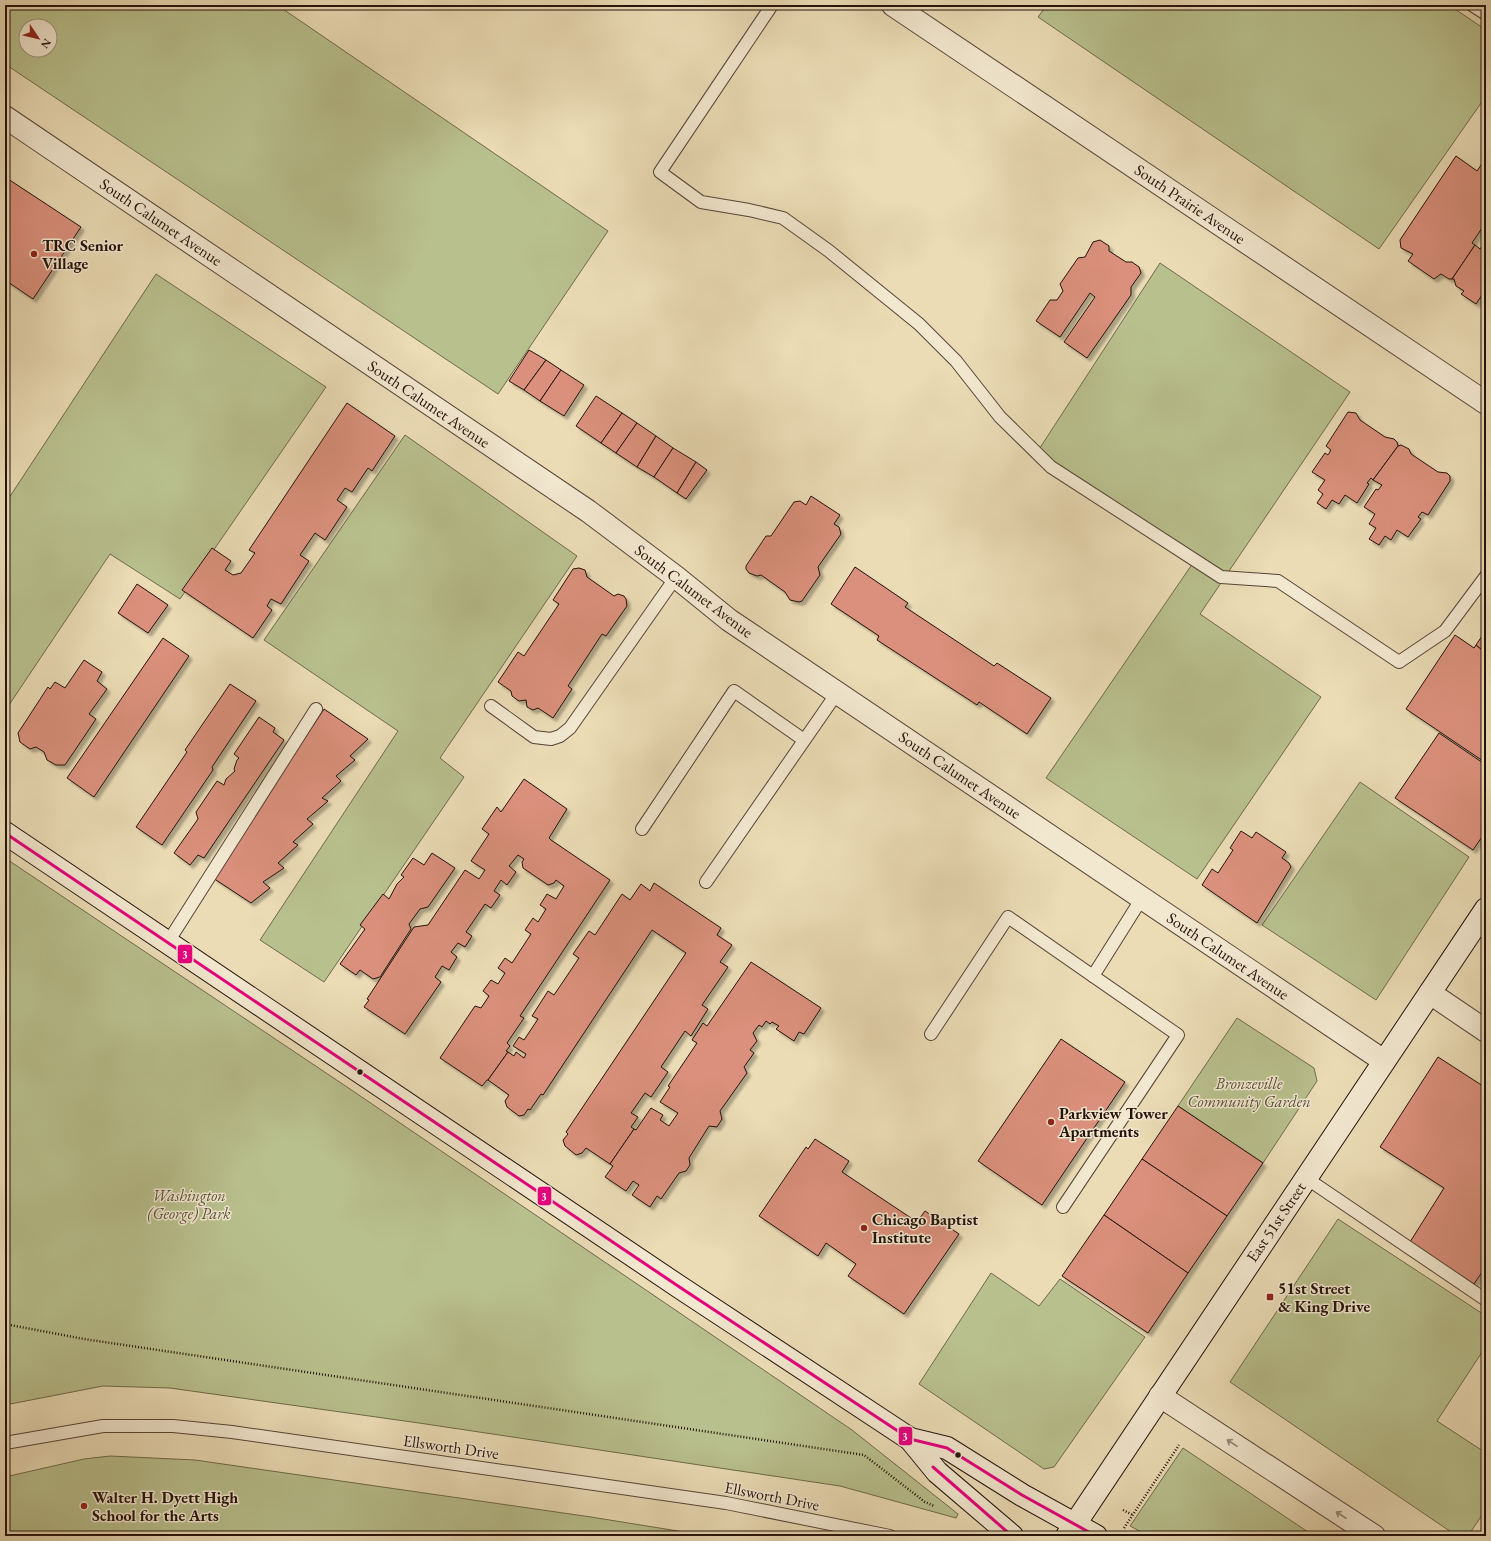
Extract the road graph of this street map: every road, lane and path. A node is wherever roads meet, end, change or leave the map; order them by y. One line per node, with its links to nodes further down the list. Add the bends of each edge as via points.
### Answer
1 (772, 5): 7 (lane, via 660,172 701,202 783,218 829,251 918,324 956,361 1000,417 1051,467 1221,578 1278,581 1399,662 1445,631)
2 (894, 5): 6 (street, South Prairie Avenue)
3 (1472, 5): 4 (lane)
4 (1486, 14)
5 (5, 117): 8 (street, South Calumet Avenue, via 588,511)
6 (1486, 403)
7 (1486, 576)
8 (676, 577): 9 (street, South Calumet Avenue, via 729,620); 10 (lane, via 570,728 560,736 550,739 534,737)
9 (837, 693): 12 (lane); 16 (street, South Calumet Avenue)
10 (491, 706)
11 (316, 709): 18 (lane)
12 (804, 740): 13 (lane, via 734,691); 15 (lane)
13 (642, 829)
14 (5, 832): 18 (street)
15 (706, 882)
16 (1142, 898): 19 (lane); 23 (street, South Calumet Avenue)
17 (1486, 909): 20 (street, East 51st Street)
18 (168, 942): 29 (street)
19 (1093, 976): 22 (lane, via 1008,918); 25 (lane, via 1178,1035)
20 (1430, 993): 21 (street); 23 (street, East 51st Street)
21 (1486, 1031)
22 (931, 1034)
23 (1384, 1061): 24 (street, East 51st Street)
24 (1306, 1178): 26 (lane); 28 (street, East 51st Street)
25 (1063, 1207)
26 (1486, 1300)
27 (5, 1324): 32 (path, via 84,1339 864,1455 925,1502)
28 (1160, 1396): 36 (street, East 51st Street); 40 (street, one-way to 28)
29 (910, 1439): 36 (street, via 947,1448 1022,1495); 38 (street, via 937,1472)
30 (5, 1443): 37 (lane, Ellsworth Drive, via 103,1426 173,1426 225,1431 726,1503)
31 (1179, 1445): 34 (path)
32 (938, 1508)
33 (1123, 1510): 34 (path)
34 (1133, 1514): 35 (path)
35 (1124, 1528)
36 (1070, 1530): 39 (street)
37 (890, 1536)
38 (1012, 1536)
39 (1096, 1536)
40 (1374, 1536)

